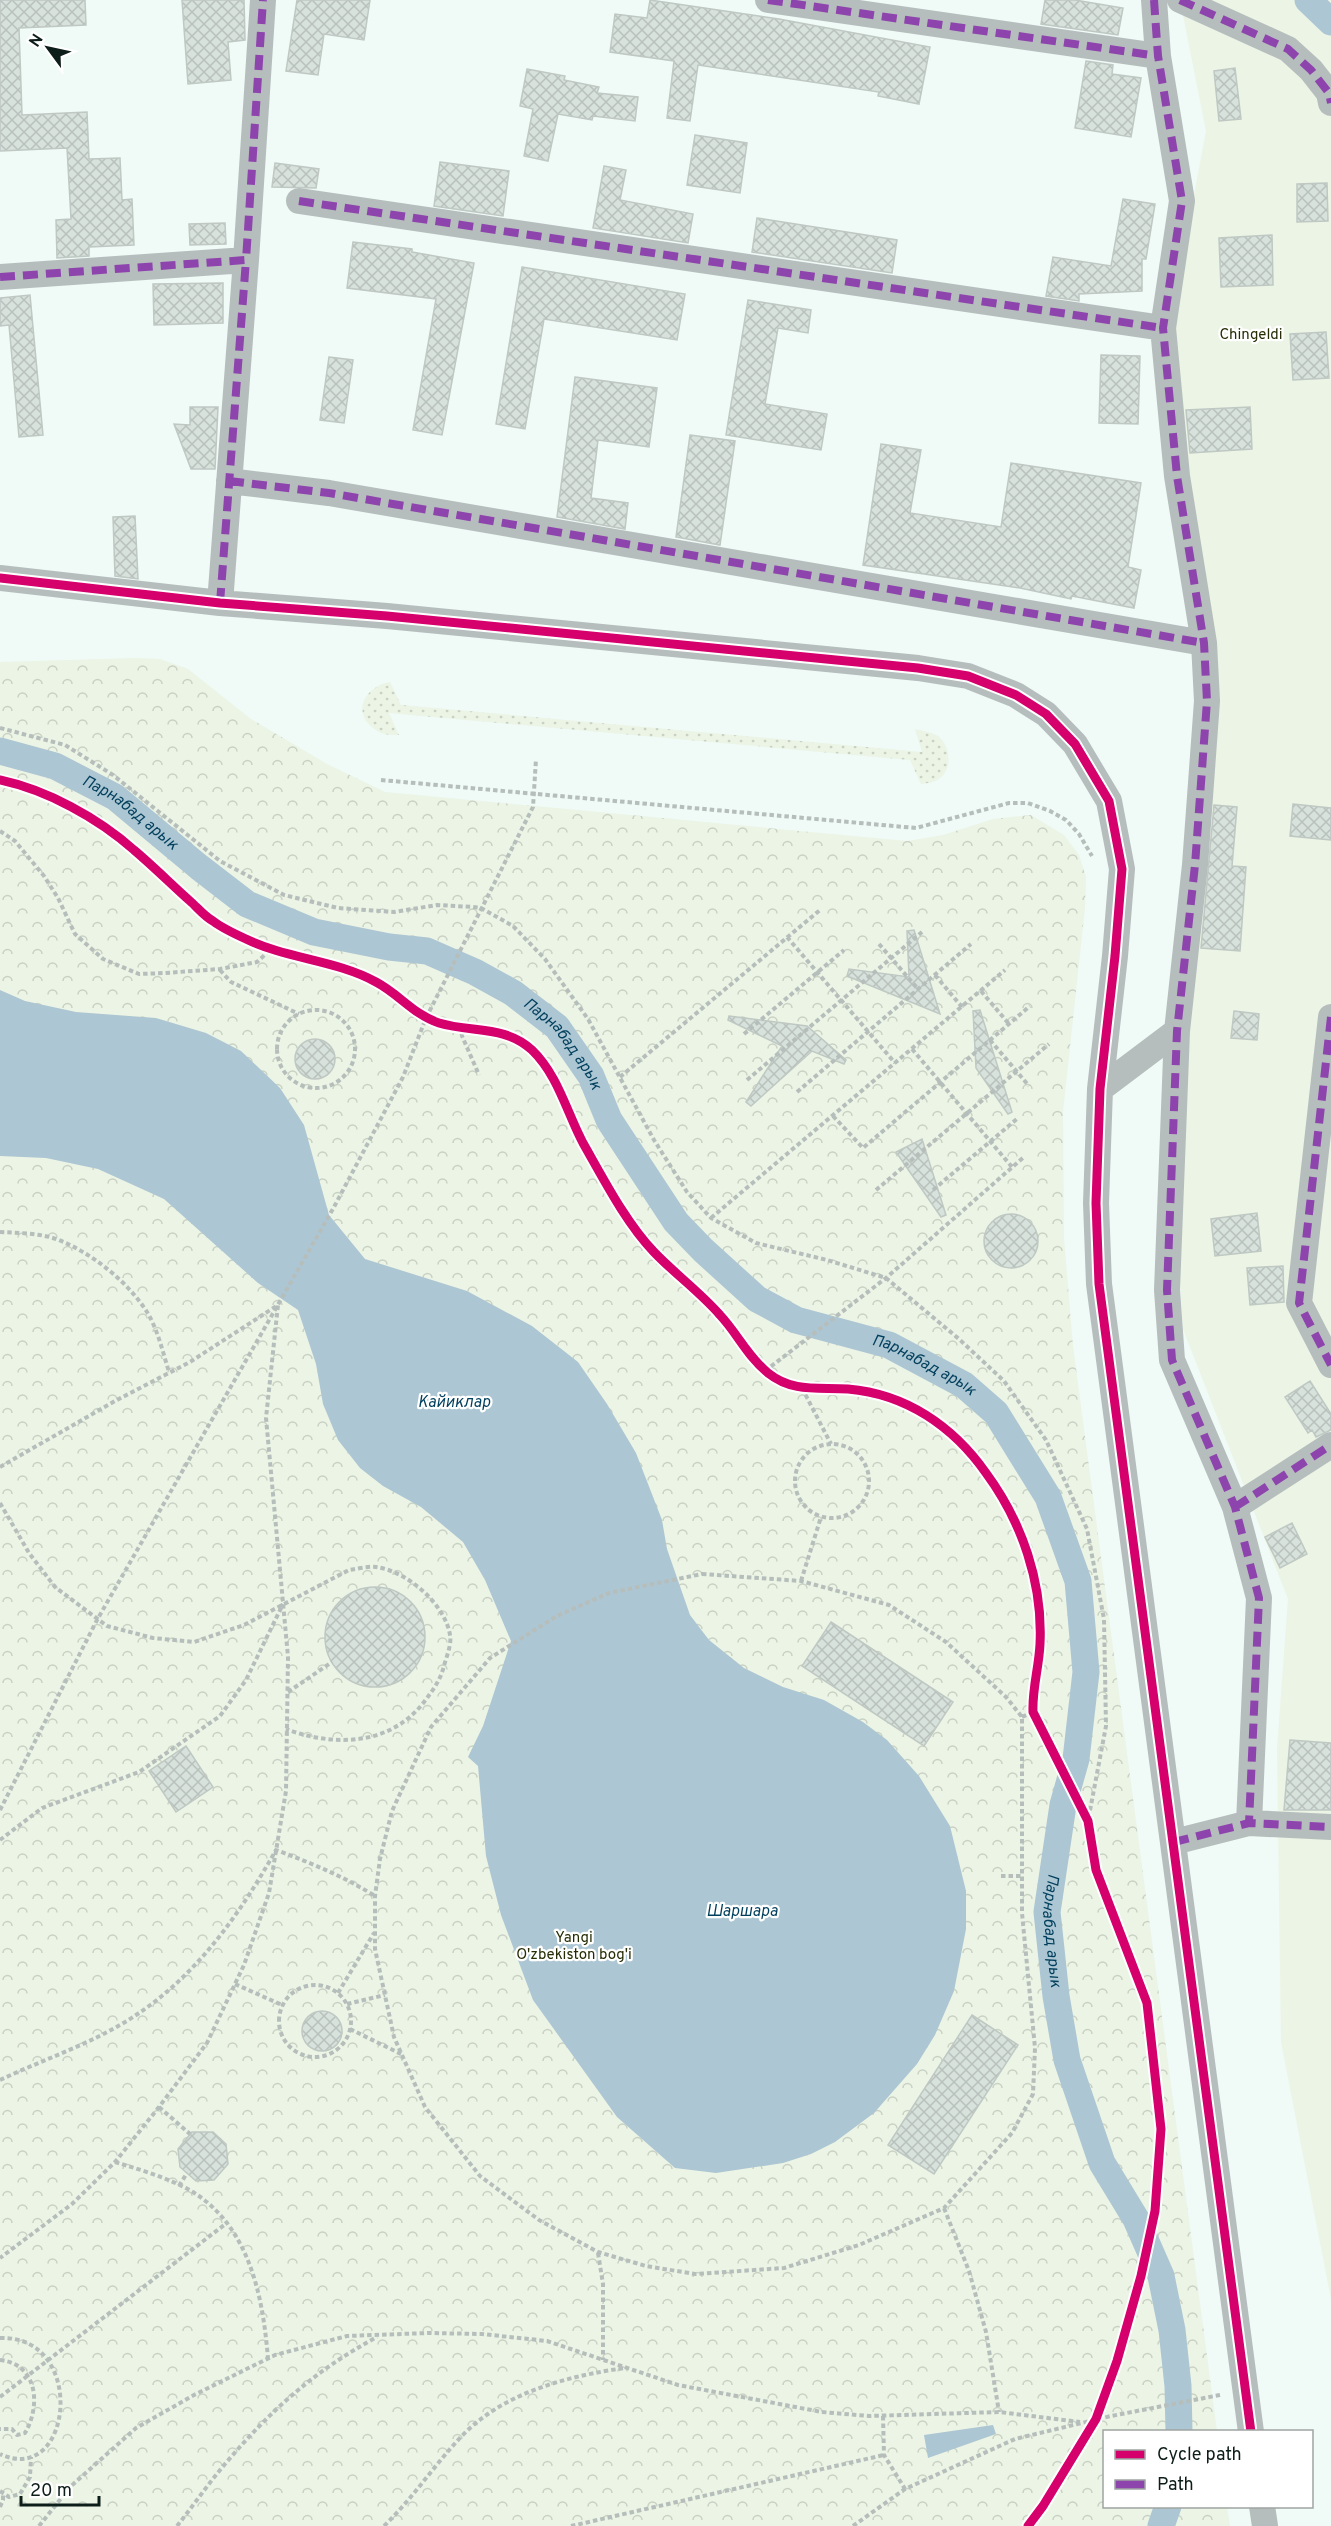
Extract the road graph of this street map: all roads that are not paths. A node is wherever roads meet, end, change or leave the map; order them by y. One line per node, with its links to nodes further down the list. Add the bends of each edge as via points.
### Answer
1 (263, 0): 8 (street)
2 (768, 0): 5 (street)
3 (1180, 0): 6 (street, via 1288,49 1311,70 1329,93)
4 (1157, 1): 5 (street)
5 (1158, 56): 10 (street, via 1182,201)
6 (1331, 103)
7 (299, 201): 10 (street)
8 (246, 260): 9 (street); 11 (street)
9 (0, 277)
10 (1163, 328): 14 (street, via 1177,476)
11 (230, 481): 13 (street); 14 (street, via 341,495)
12 (0, 578): 13 (street)
13 (220, 603): 17 (street, via 918,668 968,676 1016,695 1046,714 1076,744 1109,801 1122,869)
14 (1203, 643): 16 (street, via 1207,701)
15 (1331, 1017): 18 (street, via 1299,1303)
16 (1178, 1031): 17 (street); 20 (street, via 1167,1290 1172,1360)
17 (1100, 1089): 23 (street, via 1096,1203 1099,1284)
18 (1331, 1365)
19 (1331, 1445): 20 (street)
20 (1235, 1507): 21 (street, via 1259,1598)
21 (1249, 1823): 22 (street); 23 (street)
22 (1331, 1827)
23 (1173, 1842): 24 (street)
24 (1251, 2430)
25 (1262, 2508): 26 (street)
26 (1265, 2526)

